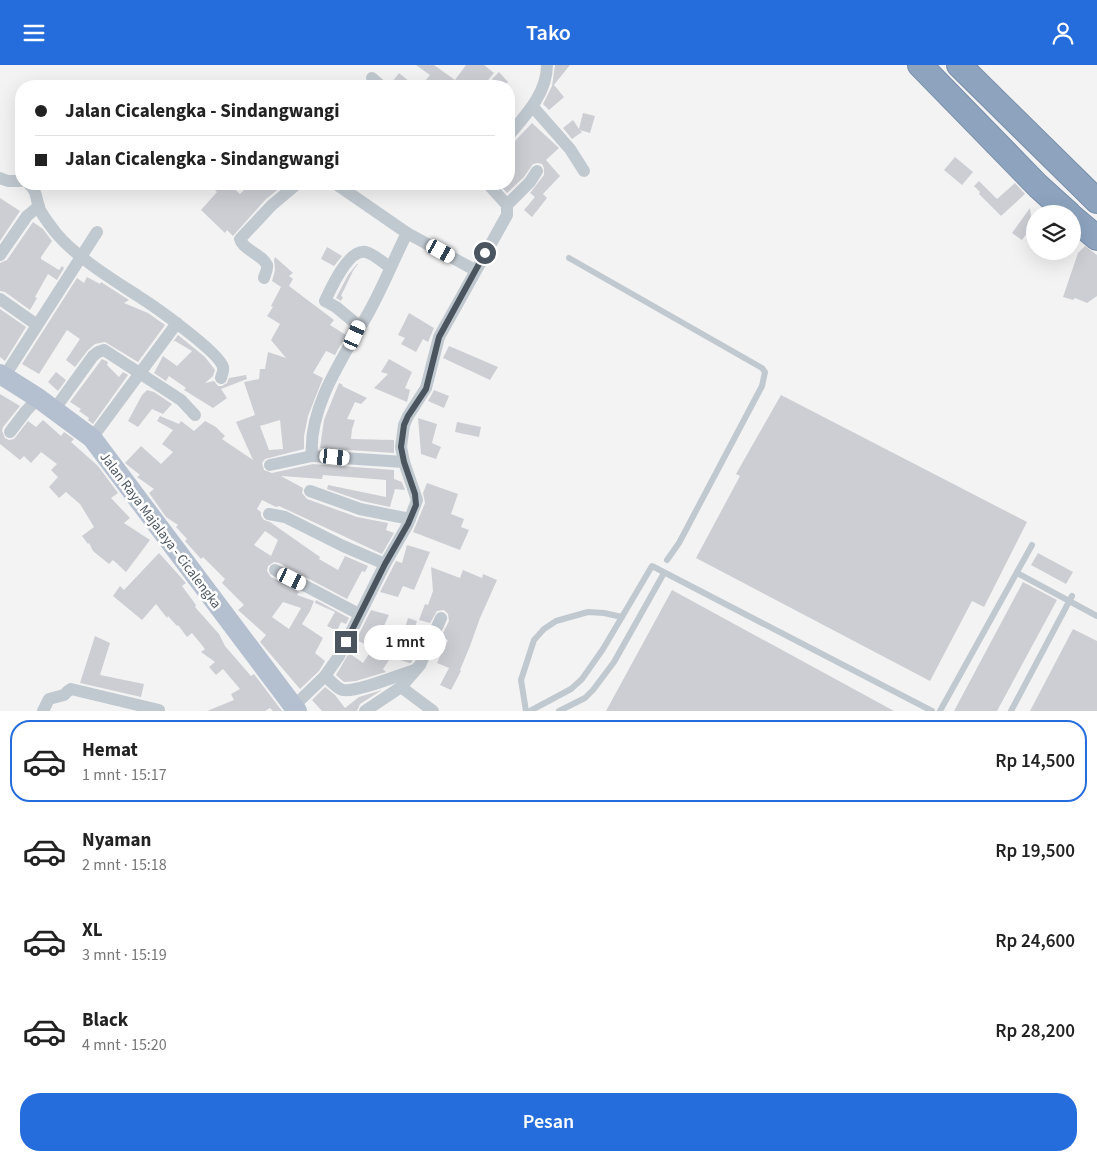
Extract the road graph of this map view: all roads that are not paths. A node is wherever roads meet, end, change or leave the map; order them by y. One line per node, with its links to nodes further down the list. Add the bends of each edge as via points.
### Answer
1 (547, 65): 4 (street, via 545,81)
2 (920, 65): 16 (highway)
3 (959, 65): 14 (highway)
4 (532, 107): 5 (street); 7 (street, via 570,149)
5 (515, 128)
6 (538, 171): 15 (street)
7 (584, 171)
8 (0, 178): 9 (street)
9 (15, 181)
10 (34, 190): 17 (street)
11 (290, 190): 27 (street, via 240,239 265,262)
12 (345, 190): 20 (street)
13 (493, 190): 15 (street)
14 (1097, 201)
15 (507, 205): 26 (street, via 507,215)
16 (1059, 205)
17 (39, 206): 22 (street, via 27,216); 23 (street, via 58,235)
18 (1081, 225): 21 (highway)
19 (97, 232): 23 (street)
20 (407, 233): 25 (street); 26 (street)
21 (1097, 238)
22 (0, 255)
23 (81, 256): 29 (street); 30 (street)
24 (569, 258): 46 (lane, via 765,372 764,382)
25 (390, 267): 31 (street); 31 (street, via 367,252 357,253 350,258 334,283 325,301)
26 (475, 270): 40 (street, via 439,337 426,389 404,425 401,447)
27 (264, 278)
28 (0, 299): 30 (street)
29 (176, 323): 32 (street); 34 (street, via 222,364)
30 (37, 325): 33 (street)
31 (359, 326): 39 (street, via 319,407 311,443)
32 (140, 373): 35 (street, via 104,350 98,352); 36 (street, via 181,401); 38 (street)
33 (2, 375): 35 (main road, Jalan Raya Majalaya - Cicalengka)
34 (221, 378)
35 (46, 404): 37 (street, via 26,411); 38 (main road, Jalan Raya Majalaya - Cicalengka)
36 (195, 415)
37 (10, 432)
38 (92, 438): 59 (main road, Jalan Raya Majalaya - Cicalengka)
39 (312, 456): 40 (street); 41 (street)
40 (404, 462): 44 (street, via 417,500)
41 (270, 465)
42 (310, 491): 44 (street, via 360,509)
43 (269, 514): 47 (street, via 285,517)
44 (410, 519): 47 (street)
45 (1032, 545): 50 (lane)
46 (667, 560)
47 (385, 564): 52 (street)
48 (274, 570): 52 (street)
49 (664, 573): 54 (lane, via 652,566); 66 (lane, via 614,661 593,690); 67 (lane)
50 (1017, 573): 51 (lane); 68 (lane)
51 (1071, 599): 53 (lane); 69 (lane)
52 (359, 613): 57 (street, via 339,656)
53 (1097, 616)
54 (622, 617): 64 (lane, via 588,612 556,621 544,629 534,640 521,680); 65 (lane, via 582,679 571,689)
55 (441, 618): 56 (street)
56 (416, 670): 57 (street, via 346,690); 58 (street)
57 (325, 676): 59 (street)
58 (401, 687): 62 (street); 63 (street)
59 (296, 709)
60 (158, 710): 61 (street, via 72,689 49,699)
61 (43, 711)
62 (365, 711)
63 (433, 711)
64 (526, 711)
65 (530, 711)
66 (559, 711)
67 (932, 711)
68 (940, 711)
69 (1011, 711)

